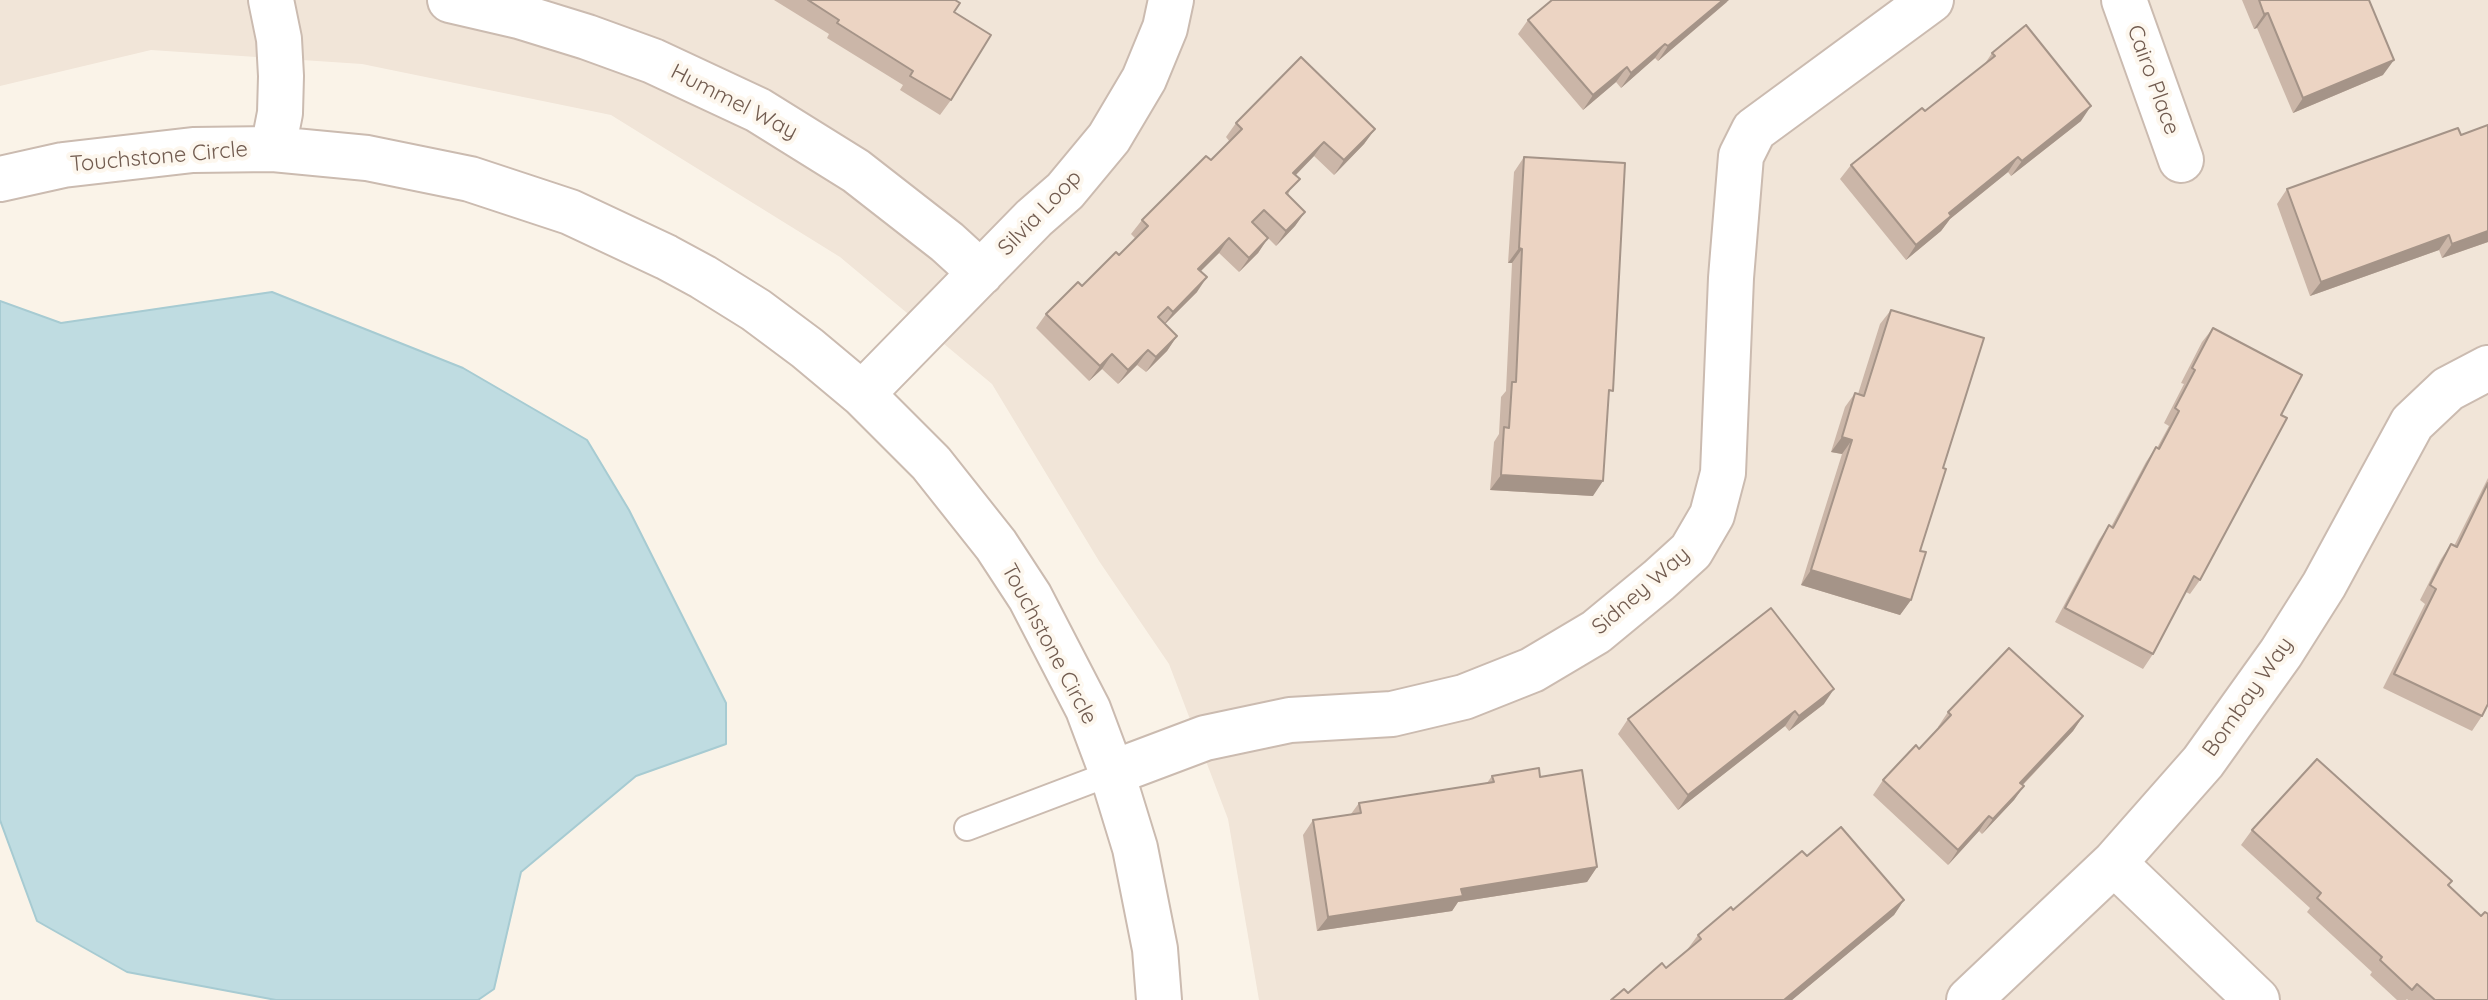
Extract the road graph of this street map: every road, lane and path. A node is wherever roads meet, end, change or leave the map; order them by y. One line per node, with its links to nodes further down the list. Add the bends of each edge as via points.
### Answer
1 (271, 0): 6 (street, via 281,76)
2 (450, 0): 9 (street, Hummel Way, via 587,37 745,103 856,171)
3 (1171, 0): 9 (street, Silvia Loop, via 1144,79 1109,138 1065,191)
4 (1931, 0): 12 (street, Sidney Way, via 1754,130 1741,156 1723,473 1712,515 1691,551 1596,632 1532,670 1464,697 1392,714 1290,720 1205,738)
5 (2124, 0): 7 (street, Cairo Place)
6 (273, 149): 8 (street, Touchstone Circle, via 193,150 63,165); 11 (street, Touchstone Circle, via 408,165 570,212 703,277 756,310)
7 (2181, 160)
8 (0, 179)
9 (981, 273): 11 (street, Silvia Loop)
10 (2488, 368): 14 (street, Bombay Way, via 2448,389 2412,423 2281,653 2203,762)
11 (862, 394): 12 (street, Touchstone Circle, via 931,463 1022,584 1088,709)
12 (1112, 773): 13 (lane); 15 (street, Touchstone Circle, via 1135,848 1155,949)
13 (967, 828)
14 (2114, 863): 16 (street, Bombay Way); 17 (street)
15 (1159, 1000)
16 (1969, 1000)
17 (2257, 1000)

